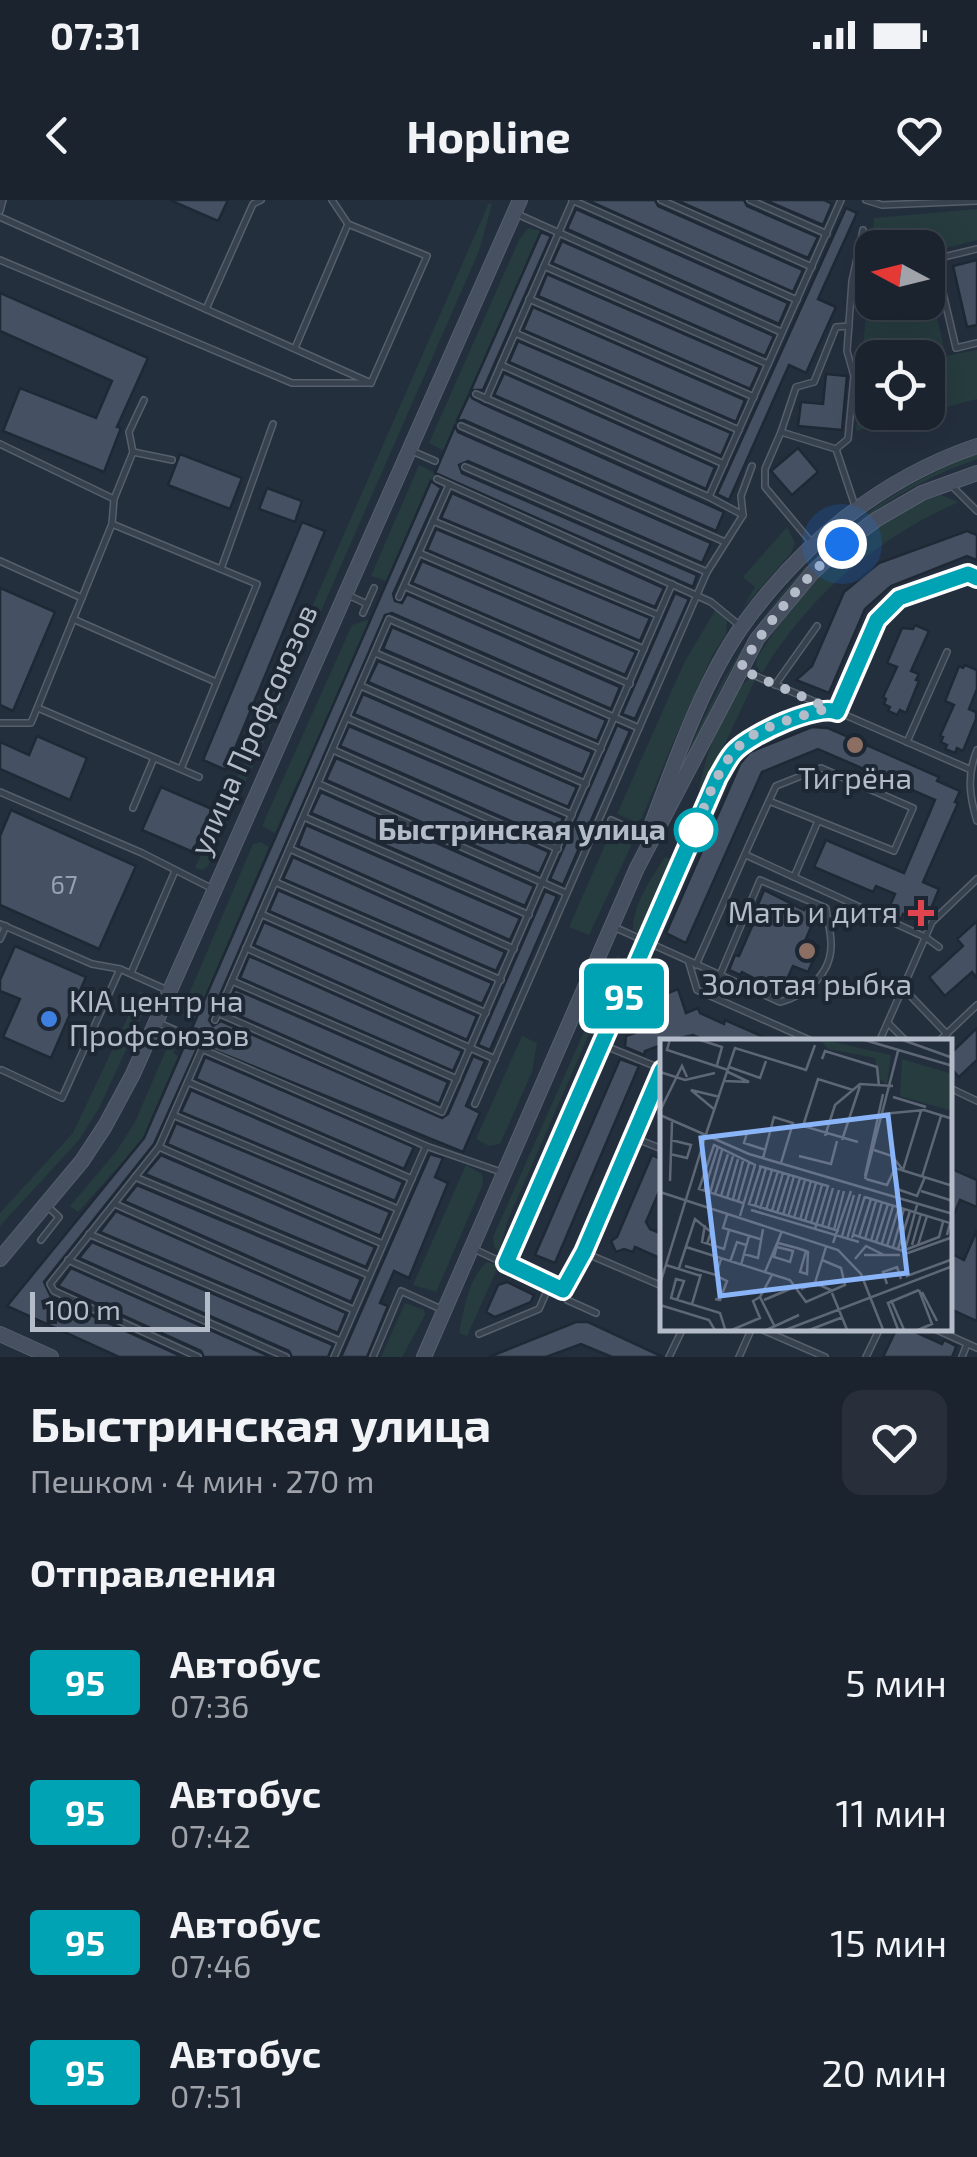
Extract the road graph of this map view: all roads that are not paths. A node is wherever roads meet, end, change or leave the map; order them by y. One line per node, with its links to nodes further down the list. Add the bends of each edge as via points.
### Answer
1 (4, 200): 11 (lane)
2 (261, 200): 22 (lane, via 253,204)
3 (332, 200): 12 (lane)
4 (572, 200): 13 (lane); 21 (lane)
5 (661, 200): 18 (lane)
6 (750, 200): 14 (lane)
7 (841, 200): 14 (lane)
8 (866, 200): 9 (lane)
9 (977, 201)
10 (517, 206): 13 (lane); 41 (main road, улица Профсоюзов)
11 (0, 214): 22 (lane)
12 (348, 224): 27 (lane); 30 (lane, via 426,256)
13 (558, 232): 17 (lane); 24 (lane)
14 (827, 234): 18 (lane)
15 (977, 249): 26 (lane, via 935,259 956,348)
16 (0, 260): 30 (lane, via 292,384)
17 (544, 266): 20 (lane); 29 (lane)
18 (812, 266): 21 (lane)
19 (855, 268): 23 (lane)
20 (529, 299): 25 (lane); 32 (lane)
21 (797, 300): 24 (lane)
22 (206, 309): 27 (lane)
23 (850, 326): 38 (lane, via 836,327 814,382 796,387); 42 (lane, via 848,439)
24 (782, 332): 29 (lane)
25 (515, 333): 28 (lane); 37 (lane)
26 (977, 343)
27 (294, 348): 30 (lane)
28 (501, 364): 33 (lane); 46 (lane)
29 (768, 364): 32 (lane)
30 (372, 383)
31 (476, 394): 33 (lane)
32 (754, 397): 37 (lane)
33 (486, 399): 53 (lane)
34 (144, 400): 43 (lane, via 129,432)
35 (273, 424): 64 (lane)
36 (461, 426): 60 (lane)
37 (739, 430): 46 (lane)
38 (781, 432): 42 (lane); 61 (lane, via 765,469 766,488)
39 (0, 444): 54 (lane)
40 (977, 446): 55 (main road)
41 (409, 449): 45 (lane); 70 (main road, улица Профсоюзов)
42 (836, 449): 55 (lane)
43 (133, 452): 44 (lane); 54 (lane)
44 (172, 460)
45 (435, 461)
46 (724, 464): 53 (lane)
47 (752, 466): 57 (lane, via 741,496)
48 (465, 467): 65 (lane)
49 (977, 472): 51 (main road)
50 (437, 479): 52 (lane)
51 (948, 482): 56 (lane); 83 (main road, via 842,544 784,604)
52 (449, 484): 58 (lane); 67 (lane)
53 (709, 497): 57 (lane)
54 (114, 499): 59 (lane)
55 (856, 508): 61 (main road)
56 (977, 510)
57 (743, 515): 60 (lane)
58 (433, 520): 62 (lane); 76 (lane)
59 (112, 524): 64 (lane); 72 (lane)
60 (725, 542): 65 (lane)
61 (813, 544): 79 (main road)
62 (419, 552): 68 (lane); 80 (lane)
63 (0, 561): 72 (lane)
64 (221, 569): 84 (lane, via 257,584)
65 (707, 572): 71 (lane)
66 (977, 578): 90 (lane, via 968,574 899,598 877,620)
67 (672, 584): 71 (lane); 76 (lane)
68 (404, 586): 73 (lane); 85 (lane)
69 (374, 588): 74 (lane)
70 (345, 594): 74 (lane); 123 (main road, улица Профсоюзов)
71 (697, 596): 79 (lane); 94 (lane)
72 (82, 598): 77 (lane)
73 (399, 598)
74 (367, 604): 75 (lane)
75 (363, 613)
76 (658, 616): 80 (lane)
77 (74, 619): 84 (lane); 88 (lane)
78 (817, 626): 86 (lane)
79 (742, 627): 113 (main road, via 688,732)
80 (644, 649): 85 (lane)
81 (375, 652): 87 (lane); 92 (lane, via 389,619); 96 (lane)
82 (948, 652): 95 (lane)
83 (740, 669): 86 (lane); 117 (main road)
84 (216, 682): 100 (lane)
85 (630, 684): 92 (lane)
86 (775, 685): 89 (lane)
87 (361, 686): 91 (lane); 104 (lane)
88 (38, 708): 93 (lane, via 32,723); 99 (lane)
89 (828, 708): 90 (lane); 131 (lane, via 754,735 733,752)
90 (837, 712): 95 (lane)
91 (347, 718): 97 (lane); 108 (lane)
92 (615, 718): 94 (lane); 96 (lane)
93 (0, 722)
94 (638, 728): 124 (lane)
95 (908, 742): 101 (lane)
96 (601, 749): 104 (lane)
97 (333, 750): 103 (lane); 115 (lane)
98 (977, 750): 101 (lane)
99 (154, 758): 100 (lane); 107 (lane)
100 (181, 769): 102 (lane)
101 (969, 769): 112 (lane)
102 (199, 777)
103 (318, 784): 109 (lane); 122 (lane)
104 (586, 784): 108 (lane)
105 (0, 792): 118 (lane)
106 (769, 801): 111 (lane); 111 (lane, via 776,786 820,768 913,808 894,851); 116 (lane)
107 (134, 808)
108 (572, 815): 115 (lane)
109 (304, 817): 114 (lane); 126 (lane)
110 (612, 820): 113 (lane)
111 (818, 821): 119 (lane)
112 (977, 821)
113 (647, 836): 117 (main road)
114 (290, 848): 121 (lane); 134 (lane)
115 (558, 848): 122 (lane)
116 (746, 855): 119 (lane); 135 (lane)
117 (637, 868): 128 (main road)
118 (175, 872): 123 (lane); 137 (lane)
119 (794, 877): 129 (lane)
120 (976, 881): 129 (lane)
121 (275, 882): 125 (lane); 139 (lane)
122 (544, 882): 124 (lane); 126 (lane)
123 (214, 889): 142 (main road, улица Профсоюзов)
124 (566, 893): 157 (lane)
125 (261, 914): 133 (lane); 145 (lane)
126 (529, 915): 134 (lane)
127 (3, 925): 130 (lane); 136 (lane, via 92,964)
128 (612, 926): 131 (lane); 171 (main road)
129 (925, 937): 132 (lane); 141 (lane)
130 (0, 939)
131 (648, 944): 135 (lane); 155 (lane)
132 (939, 947)
133 (246, 948): 140 (lane); 156 (lane)
134 (514, 949): 139 (lane)
135 (693, 964): 138 (lane); 151 (lane, via 697,990)
136 (120, 968): 137 (lane); 159 (lane, via 62,1098)
137 (131, 973): 142 (lane)
138 (720, 976): 138 (lane, via 780,1002 795,998 819,978 832,950 826,908 760,880)
139 (501, 980): 145 (lane)
140 (232, 981): 144 (lane); 161 (lane)
141 (902, 988): 148 (lane); 150 (lane)
142 (170, 991): 147 (main road, улица Профсоюзов)
143 (977, 1005): 150 (lane)
144 (218, 1013): 146 (lane); 161 (lane, via 442,1112)
145 (486, 1013): 156 (lane)
146 (215, 1020)
147 (157, 1022): 149 (lane); 175 (main road, улица Профсоюзов, via 106,1126)
148 (888, 1023): 152 (lane); 153 (lane)
149 (184, 1034)
150 (947, 1034): 154 (lane)
151 (807, 1039)
152 (880, 1039)
153 (904, 1039)
154 (941, 1039)
155 (603, 1045): 158 (lane); 184 (lane)
156 (471, 1047): 157 (lane); 161 (lane)
157 (495, 1059): 165 (lane)
158 (660, 1069)
159 (2, 1070)
160 (660, 1074): 167 (lane)
161 (456, 1079)
162 (188, 1082): 166 (lane); 168 (lane, via 202,1048); 173 (lane)
163 (952, 1089): 164 (lane)
164 (977, 1101)
165 (475, 1104)
166 (173, 1114): 169 (lane); 176 (lane)
167 (631, 1137): 170 (lane); 181 (lane)
168 (426, 1146): 171 (lane); 173 (lane)
169 (159, 1147): 172 (lane); 179 (lane)
170 (660, 1148)
171 (504, 1174): 180 (main road)
172 (135, 1176): 174 (lane); 185 (lane)
173 (412, 1179): 176 (lane)
174 (114, 1204): 177 (lane); 189 (lane)
175 (46, 1205): 178 (lane, via 60,1218); 182 (main road, улица Профсоюзов)
176 (398, 1209): 179 (lane)
177 (89, 1234): 183 (lane); 199 (lane)
178 (41, 1240)
179 (383, 1244): 185 (lane)
180 (471, 1247): 184 (lane); 190 (main road)
181 (584, 1252): 187 (lane); 188 (lane)
182 (0, 1258)
183 (68, 1260): 203 (lane, via 50,1284 54,1291); 204 (lane)
184 (506, 1263): 186 (lane)
185 (370, 1275): 189 (lane)
186 (550, 1284): 188 (lane); 198 (lane, via 538,1308)
187 (660, 1285)
188 (563, 1290): 191 (lane, via 568,1300)
189 (354, 1310): 199 (lane)
190 (444, 1310): 206 (lane, via 401,1291); 207 (main road)
191 (596, 1313)
192 (681, 1332): 208 (lane)
193 (750, 1332): 209 (lane)
194 (768, 1332): 210 (lane)
195 (878, 1332): 211 (lane)
196 (941, 1332): 200 (lane)
197 (0, 1334): 202 (main road)
198 (479, 1334)
199 (340, 1342): 205 (lane)
200 (967, 1344): 201 (lane); 212 (lane)
201 (977, 1348)
202 (51, 1357)
203 (198, 1357)
204 (286, 1357)
205 (334, 1357)
206 (373, 1357)
207 (424, 1357)
208 (669, 1357)
209 (739, 1357)
210 (825, 1357)
211 (866, 1357)
212 (962, 1357)

